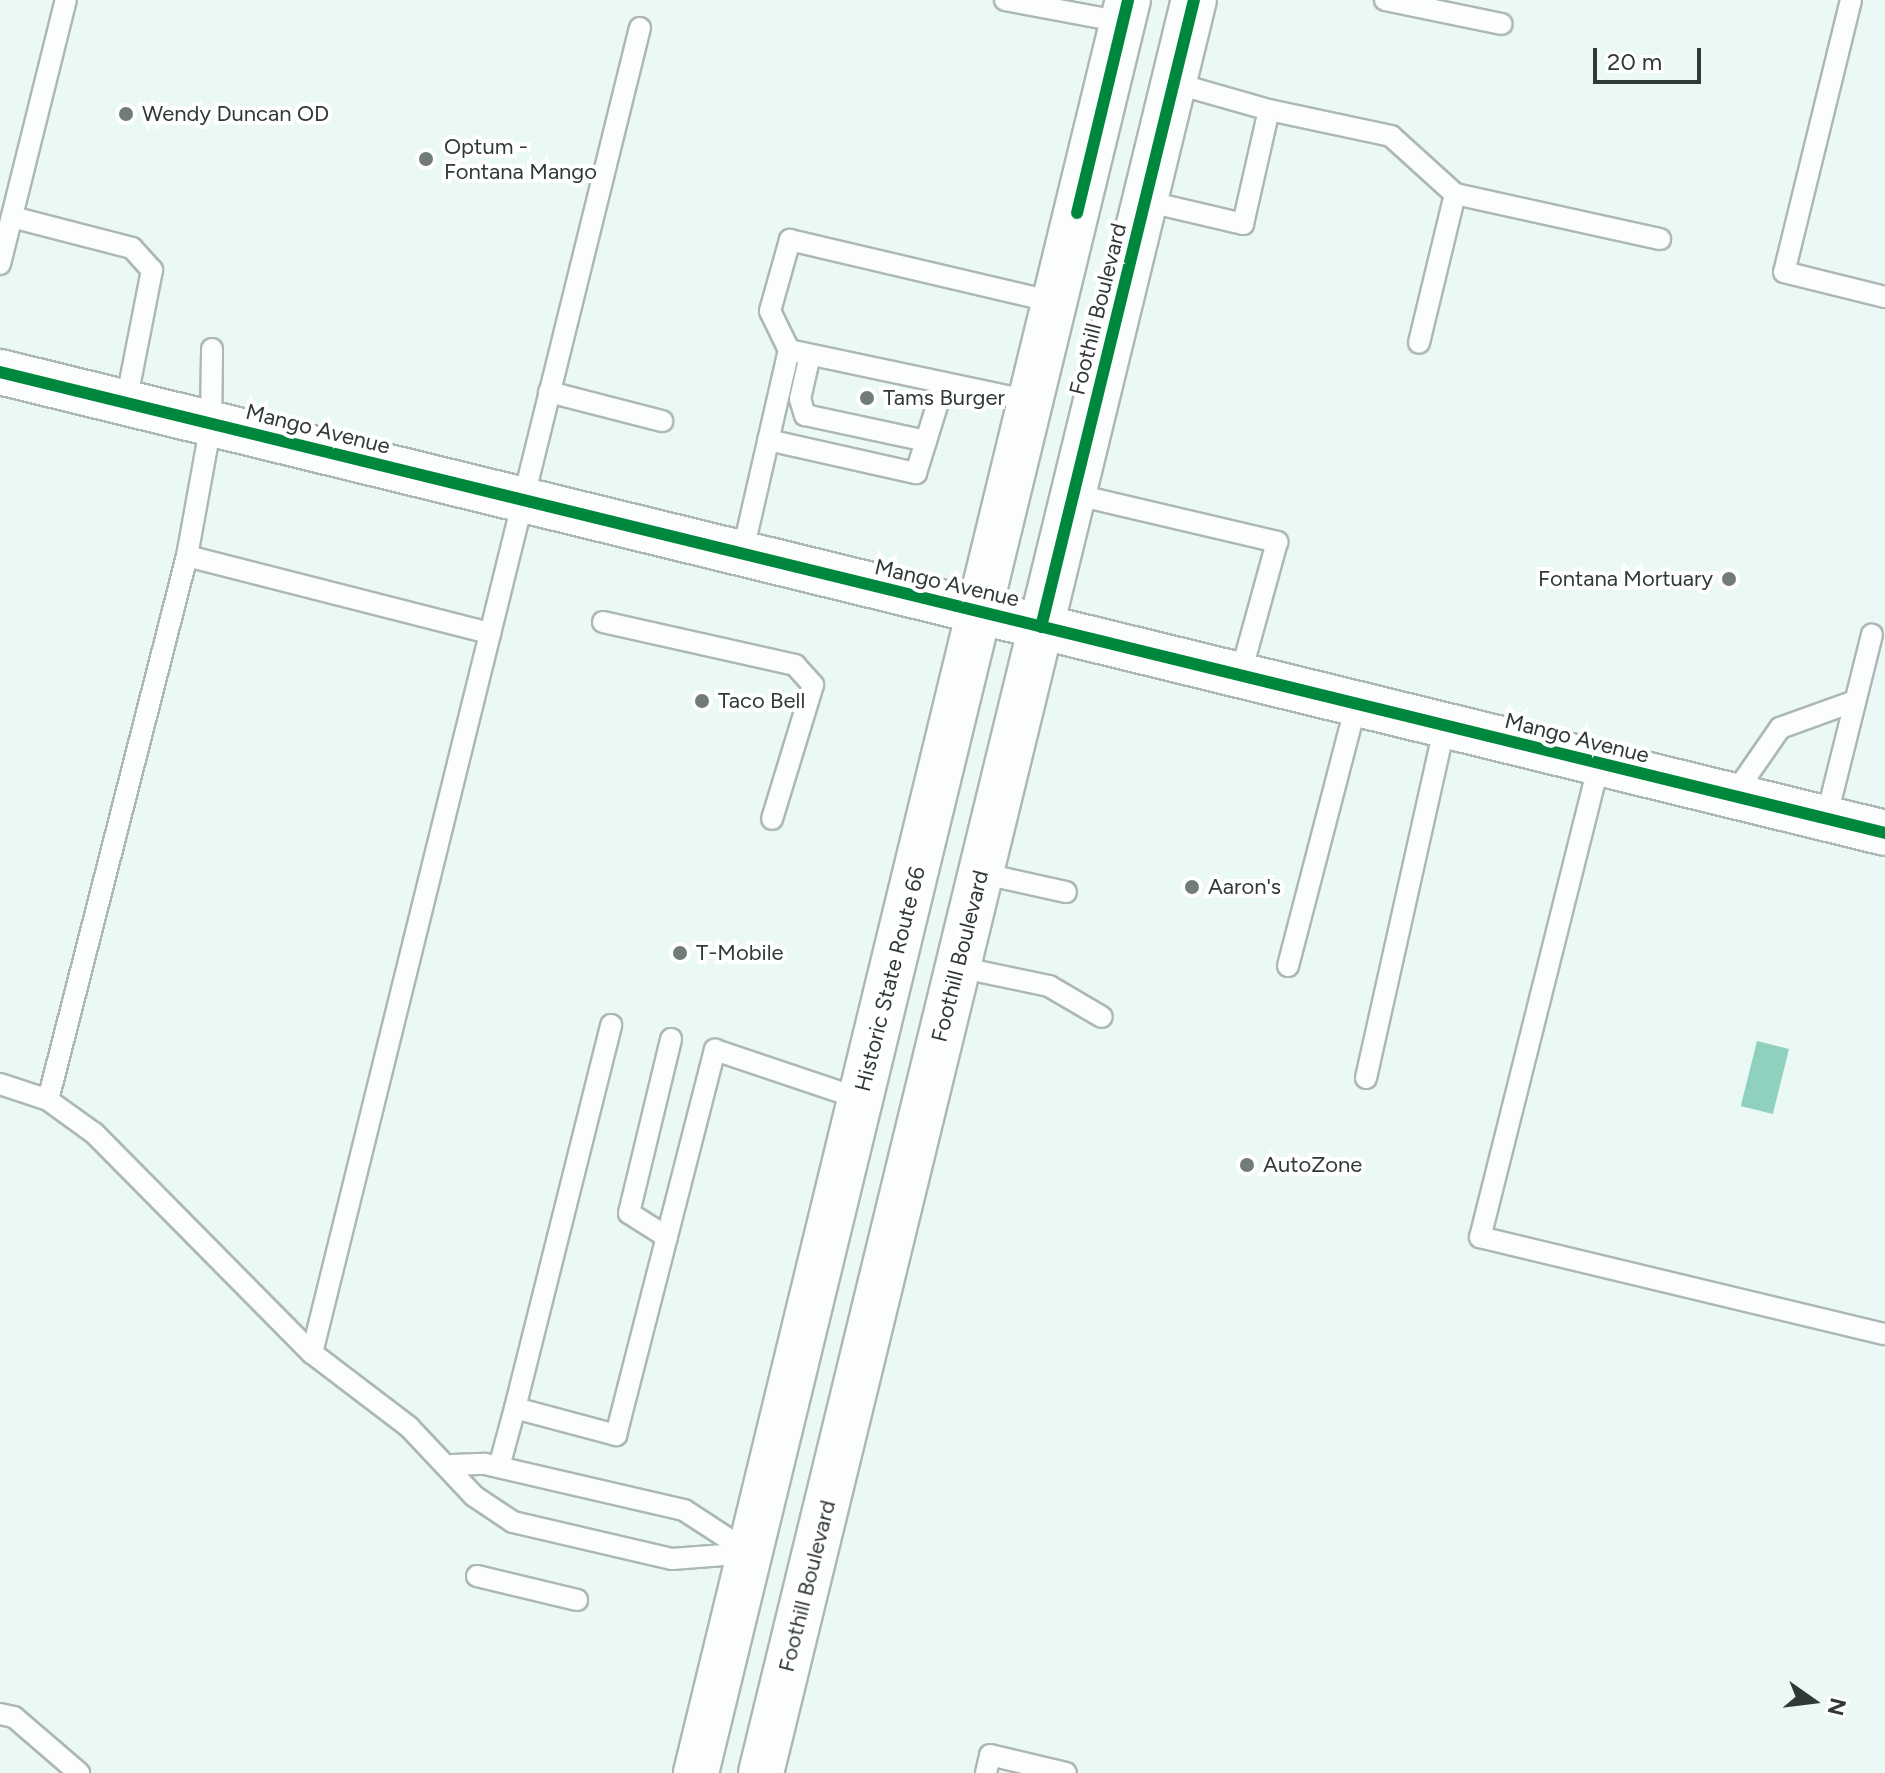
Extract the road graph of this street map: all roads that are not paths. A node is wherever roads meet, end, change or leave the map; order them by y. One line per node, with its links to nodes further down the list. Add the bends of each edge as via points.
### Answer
1 (66, 0): 13 (lane)
2 (1005, 0): 6 (lane)
3 (1194, 0): 9 (main road, Foothill Boulevard)
4 (1385, 0): 7 (lane)
5 (1851, 0): 16 (lane, via 1784,272)
6 (1126, 11): 17 (main road, Foothill Boulevard)
7 (1502, 24)
8 (640, 28): 24 (lane)
9 (1174, 83): 10 (lane); 12 (main road, Foothill Boulevard)
10 (1269, 110): 11 (lane, via 1391,136); 12 (lane, via 1243,224)
11 (1455, 194): 14 (lane); 18 (lane)
12 (1145, 201): 31 (main road, Foothill Boulevard)
13 (12, 217): 15 (lane); 26 (lane, via 113,242 144,257 154,282)
14 (1660, 239)
15 (0, 264)
16 (1885, 297)
17 (1055, 302): 20 (lane, via 790,240 770,311); 25 (main road, Foothill Boulevard)
18 (1419, 343)
19 (212, 349): 28 (lane)
20 (789, 350): 21 (lane); 29 (lane)
21 (810, 355): 23 (lane); 30 (lane, via 800,399 805,415)
22 (0, 372): 26 (main road, Mango Avenue)
23 (944, 383): 25 (lane); 30 (lane)
24 (549, 392): 27 (lane); 32 (lane)
25 (1031, 401): 35 (main road, Foothill Boulevard)
26 (126, 403): 28 (main road, Mango Avenue)
27 (662, 421)
28 (211, 424): 32 (main road, Mango Avenue); 34 (lane)
29 (768, 440): 30 (lane, via 916,473); 33 (lane)
30 (926, 441)
31 (1073, 494): 37 (main road, Foothill Boulevard); 40 (lane, via 1277,542)
32 (522, 500): 33 (main road, Mango Avenue); 38 (lane)
33 (742, 555): 35 (main road, Mango Avenue)
34 (187, 556): 38 (lane); 59 (lane)
35 (980, 611): 37 (main road, Mango Avenue); 58 (main road, Historic State Route 66)
36 (603, 622): 46 (lane, via 795,665 813,685)
37 (1041, 627): 40 (main road, Mango Avenue); 49 (main road, Foothill Boulevard)
38 (490, 633): 62 (lane)
39 (1872, 635): 41 (lane)
40 (1240, 676): 42 (main road, Mango Avenue)
41 (1855, 701): 45 (lane, via 1780,728); 47 (lane)
42 (1356, 705): 43 (main road, Mango Avenue); 51 (lane)
43 (1445, 726): 44 (main road, Mango Avenue); 56 (lane)
44 (1599, 764): 45 (main road, Mango Avenue); 61 (lane, via 1480,1237)
45 (1733, 796): 47 (main road, Mango Avenue)
46 (772, 819)
47 (1826, 819): 48 (main road, Mango Avenue)
48 (1885, 833)
49 (980, 873): 50 (lane); 52 (main road, Foothill Boulevard)
50 (1066, 892)
51 (1288, 966)
52 (958, 967): 53 (lane, via 1049,986); 67 (main road, Foothill Boulevard)
53 (1102, 1017)
54 (611, 1025): 63 (lane)
55 (671, 1039): 60 (lane, via 629,1213)
56 (1366, 1078)
57 (0, 1084): 59 (lane)
58 (861, 1099): 60 (lane, via 715,1050); 66 (main road, Historic State Route 66)
59 (48, 1100): 62 (lane, via 94,1133)
60 (667, 1237): 63 (lane, via 616,1435)
61 (1885, 1334)
62 (312, 1353): 64 (lane)
63 (515, 1408): 65 (lane)
64 (452, 1465): 65 (lane); 66 (lane, via 474,1496 513,1522 672,1559)
65 (499, 1467): 66 (lane, via 684,1510)
66 (750, 1553): 67 (main road); 72 (main road)
67 (811, 1569): 73 (main road, Foothill Boulevard)
68 (477, 1576): 69 (lane)
69 (577, 1600)
70 (0, 1714): 71 (lane, via 14,1717)
71 (79, 1773)
72 (696, 1773)
73 (761, 1773)
74 (986, 1773): 75 (lane, via 990,1755)
75 (1066, 1773)

